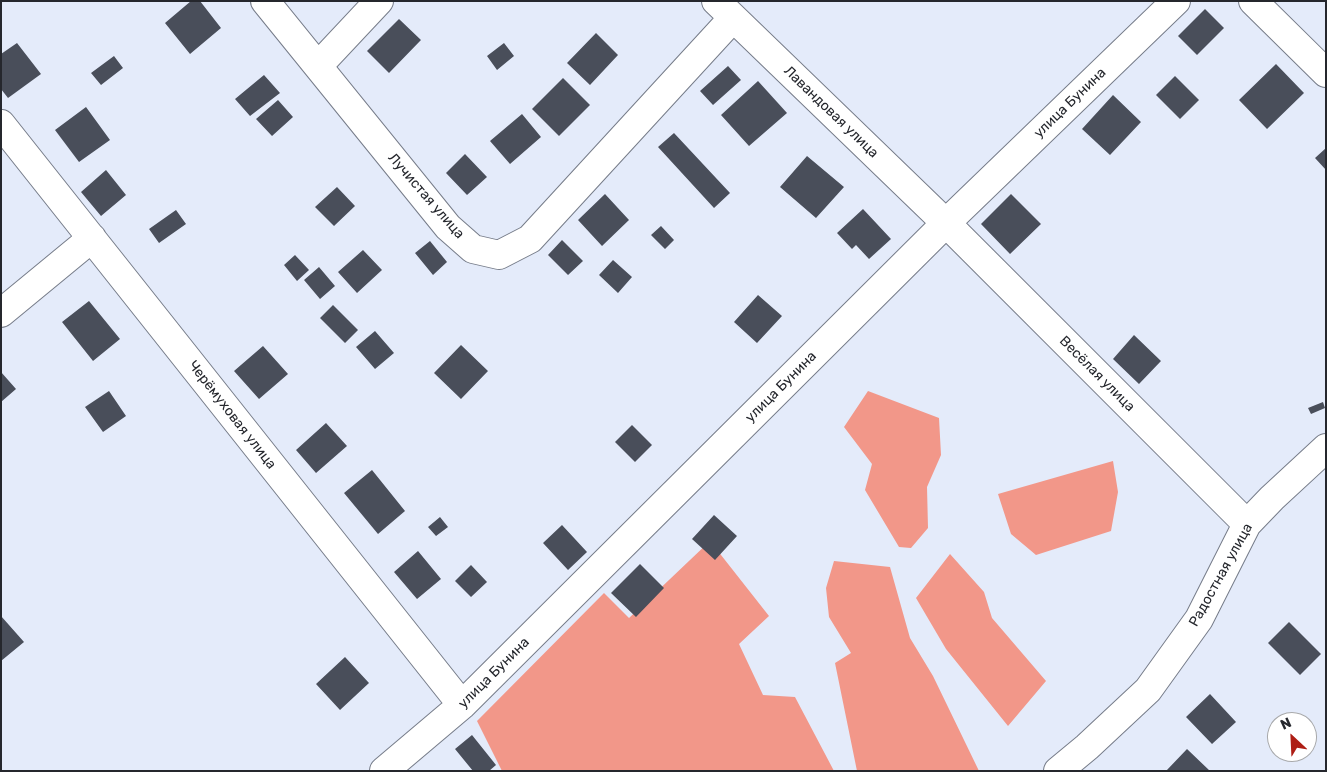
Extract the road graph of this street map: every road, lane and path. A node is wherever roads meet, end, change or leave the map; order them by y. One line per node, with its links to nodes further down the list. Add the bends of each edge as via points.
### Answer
1 (265, 1): 6 (street, Лучистая улица)
2 (379, 1): 6 (street)
3 (1176, 1): 9 (street, улица Бунина)
4 (1254, 1): 7 (street)
5 (725, 9): 6 (street, Лучистая улица, via 530,239 500,255 472,249 448,227); 9 (street, Лавандовая улица)
6 (318, 66)
7 (1326, 73)
8 (1, 124): 10 (street, Черёмуховая улица)
9 (946, 223): 13 (street, Весёлая улица); 14 (street, улица Бунина)
10 (92, 238): 11 (street); 14 (street, Черёмуховая улица)
11 (1, 313)
12 (1326, 448): 13 (street, Радостная улица)
13 (1247, 524): 16 (street, Радостная улица, via 1199,619 1148,690)
14 (462, 705): 15 (street, улица Бунина)
15 (384, 771)
16 (1058, 771)

